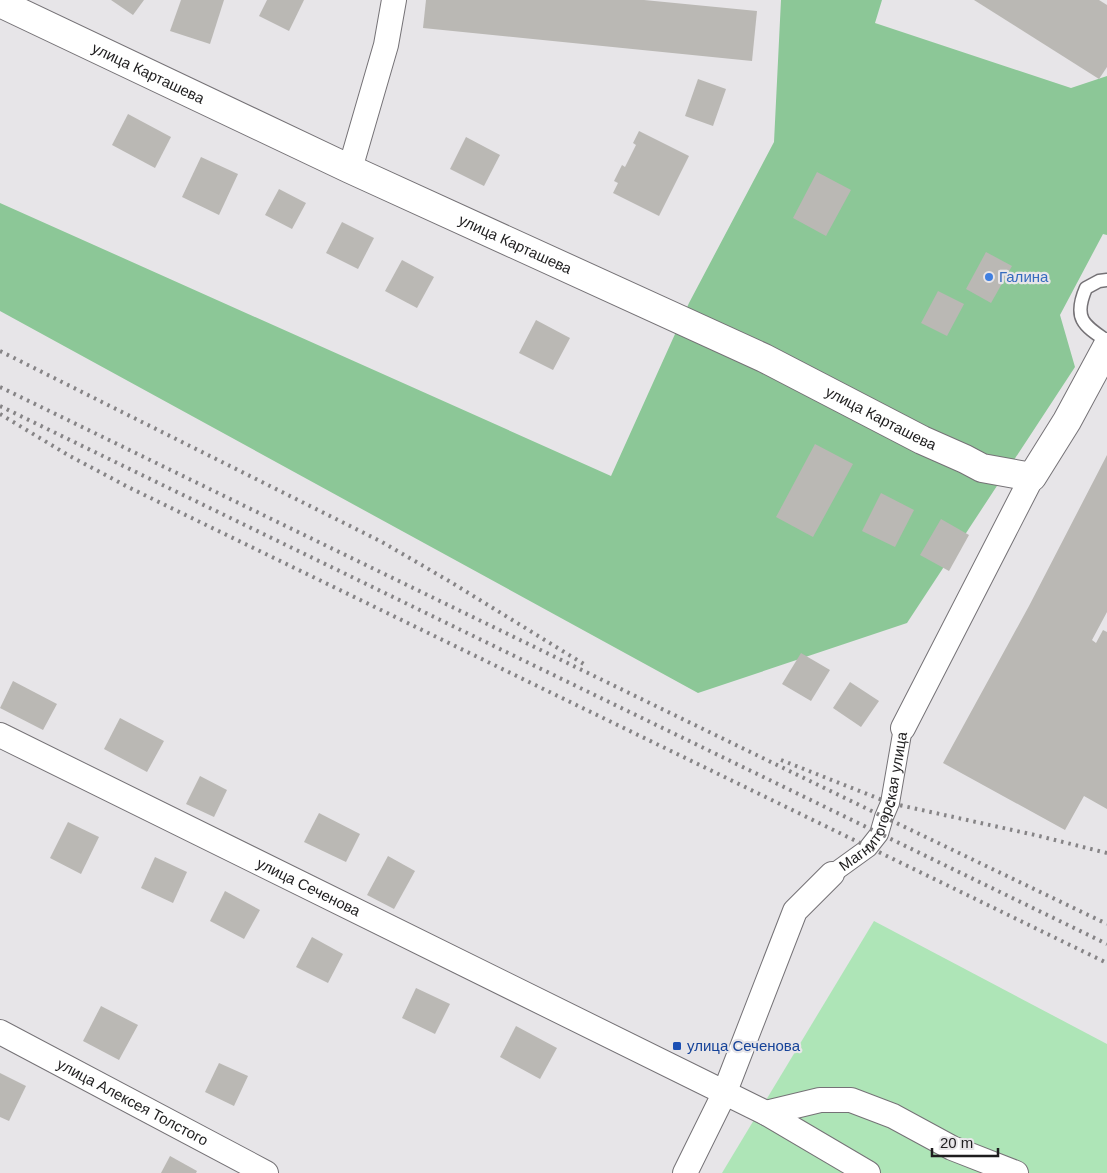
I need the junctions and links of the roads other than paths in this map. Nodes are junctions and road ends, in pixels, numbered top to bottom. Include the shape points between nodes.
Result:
1 (394, 0) edge
2 (0, 2) edge
3 (350, 169) junction
4 (1107, 280) edge
5 (1107, 341) edge
6 (1107, 347) edge
7 (1032, 477) junction
8 (903, 728) joint
9 (0, 735) edge
10 (832, 874) joint
11 (0, 1032) edge
12 (724, 1094) junction
13 (766, 1113) junction
14 (266, 1173) edge
15 (685, 1173) edge
16 (868, 1173) edge
17 (1016, 1173) edge

1 - 3 street via 386,45
2 - 3 main road, улица Карташева
3 - 7 main road, улица Карташева via 764,358 982,468
4 - 5 lane via 1086,288 1080,302 1080,315 1088,328
6 - 7 main road, Магнитогорская улица
7 - 8 street, Магнитогорская улица
8 - 10 street, Магнитогорская улица via 890,803 879,834 868,848
9 - 12 street, улица Сеченова
10 - 12 street, Магнитогорская улица via 795,911
11 - 14 street, улица Алексея Толстого
12 - 13 street, улица Сеченова
12 - 15 street, Магнитогорская улица
13 - 16 street, улица Сеченова
13 - 17 street via 820,1100 851,1100 893,1116 952,1148

